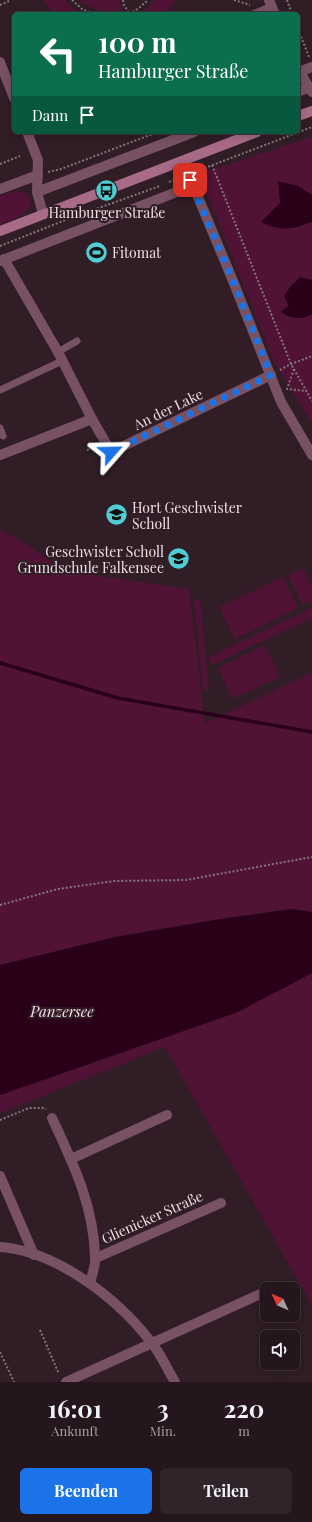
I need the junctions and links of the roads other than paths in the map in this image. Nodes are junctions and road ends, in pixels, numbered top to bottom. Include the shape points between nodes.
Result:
1 (272, 7) edge
2 (258, 12) edge
3 (0, 62) edge
4 (311, 62) edge
5 (300, 69) edge
6 (300, 72) edge
7 (311, 89) edge
8 (300, 92) edge
9 (12, 93) edge
10 (312, 111) edge
11 (300, 115) edge
12 (28, 134) edge
13 (189, 134) edge
14 (252, 134) edge
15 (182, 161) junction
16 (38, 175) junction
17 (192, 186) junction
18 (0, 189) edge
19 (37, 192) junction
20 (43, 214) junction
21 (0, 231) edge
22 (2, 260) edge
23 (77, 341) dead end
24 (60, 356) junction
25 (271, 375) junction
26 (0, 390) edge
27 (92, 419) junction
28 (0, 428) edge
29 (3, 436) dead end
30 (0, 455) edge
31 (312, 455) edge
32 (167, 1115) dead end
33 (52, 1118) road end
34 (71, 1159) junction
35 (0, 1176) edge
36 (221, 1203) dead end
37 (0, 1247) edge
38 (34, 1255) junction
39 (96, 1258) junction
40 (90, 1283) junction
41 (260, 1295) edge
42 (152, 1344) junction
43 (63, 1379) edge
44 (175, 1382) edge

1 - 2 lane
3 - 9 street
4 - 5 street
6 - 7 street
7 - 8 street
10 - 11 main road
12 - 16 street via 38,160
13 - 19 street
14 - 15 main road
15 - 17 street
15 - 20 main road
16 - 18 street
16 - 19 street
17 - 22 street
17 - 25 street
19 - 20 street
20 - 21 main road
22 - 24 street, An der Lake
23 - 24 lane
24 - 26 lane
24 - 27 street, An der Lake
25 - 27 street, An der Lake via 111,452
25 - 31 street via 281,402
27 - 30 street
28 - 29 lane
32 - 34 street
33 - 34 street, Glienicker Straße
34 - 39 street, Glienicker Straße via 88,1204
35 - 38 street
36 - 39 street, Glienicker Straße
37 - 38 street
38 - 40 street via 58,1264
39 - 40 street, Glienicker Straße
40 - 42 street via 128,1315
41 - 42 street
42 - 43 street
42 - 44 street

